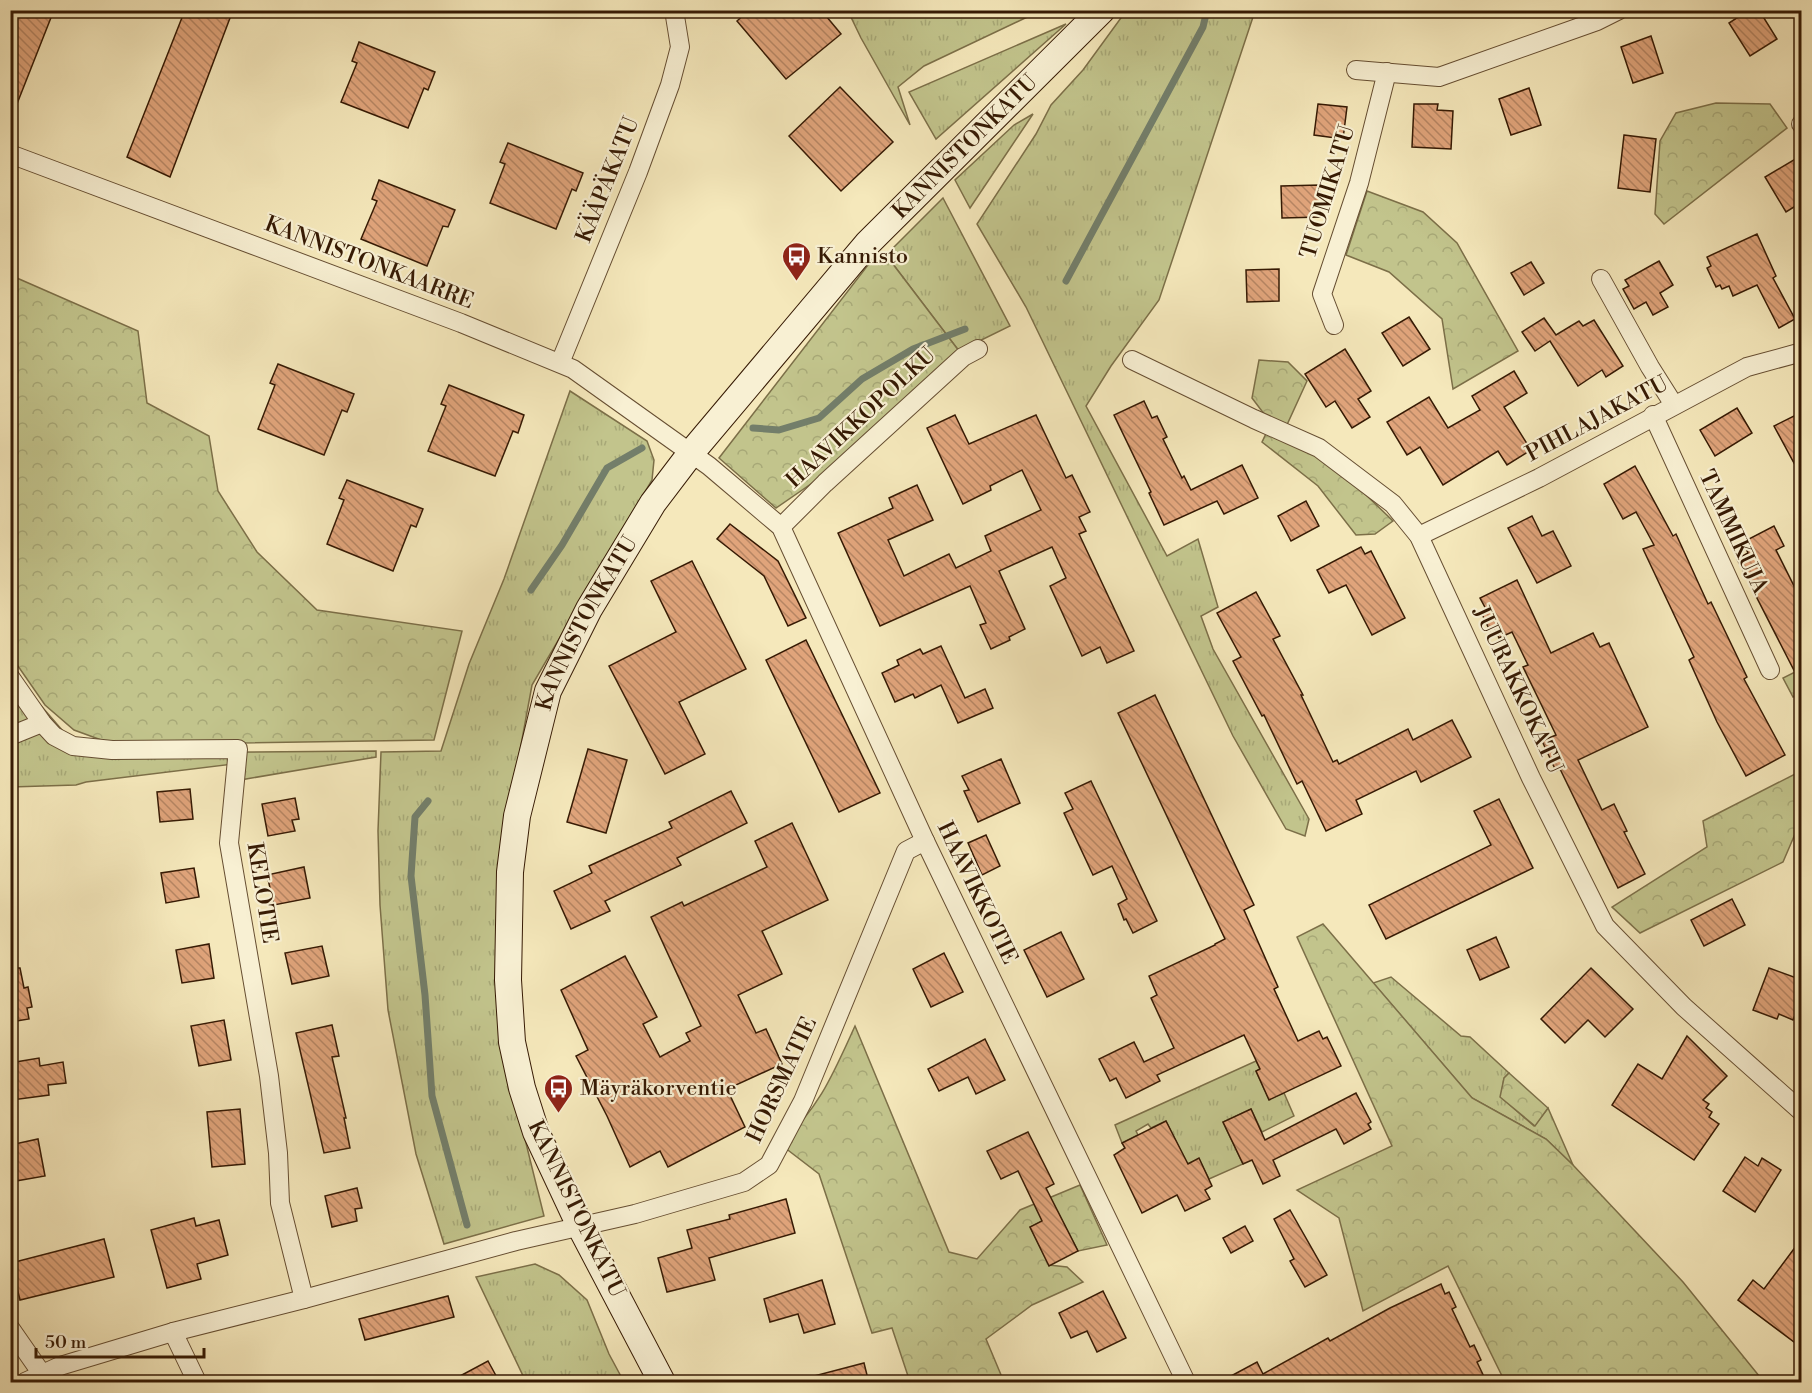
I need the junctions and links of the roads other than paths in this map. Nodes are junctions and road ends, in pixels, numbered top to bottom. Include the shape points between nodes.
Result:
1 (674, 10) edge
2 (1102, 10) edge
3 (1619, 10) edge
4 (1356, 70) dead end
5 (1387, 72) junction
6 (10, 154) edge
7 (1601, 279) dead end
8 (1334, 325) dead end
9 (978, 349) dead end
10 (1802, 352) edge
11 (1132, 360) dead end
12 (560, 363) junction
13 (1674, 405) junction
14 (1653, 415) junction
15 (691, 453) junction
16 (781, 527) junction
17 (1419, 536) junction
18 (1770, 669) dead end
19 (10, 677) edge
20 (42, 723) junction
21 (10, 736) edge
22 (925, 841) junction
23 (1802, 1112) edge
24 (580, 1226) junction
25 (304, 1299) junction
26 (10, 1329) edge
27 (172, 1332) junction
28 (42, 1374) junction
29 (25, 1383) edge
30 (197, 1383) edge
31 (662, 1383) edge
32 (1186, 1383) edge

1 - 12 street, KÄÄPÄKATU via 680,47 670,85
2 - 15 street, KANNISTONKATU via 867,244
3 - 5 street via 1439,77
4 - 5 street
5 - 8 street, TUOMIKATU via 1359,183 1322,294
6 - 12 street, KANNISTONKAARRE
7 - 13 street
9 - 16 street, HAAVIKKOPOLKU via 946,372
10 - 13 street, PIHLAJAKATU via 1747,367
11 - 17 street, JUURAKKOKATU via 1319,448 1393,504
12 - 15 street, KANNISTONKAARRE
13 - 14 street, PIHLAJAKATU
14 - 17 street, PIHLAJAKATU via 1539,478
14 - 18 street, TAMMIKUJA
15 - 16 street, HAAVIKKOTIE
15 - 24 street, KANNISTONKATU via 653,503 594,599 548,691 517,816 510,872 508,980 512,1042 536,1132
16 - 22 street, HAAVIKKOTIE
17 - 23 street, JUURAKKOKATU via 1605,926 1684,1007
19 - 20 street, KELOTIE
20 - 21 street
20 - 25 street, KELOTIE via 54,736 73,746 112,750 238,749 229,843 269,1076 280,1203
22 - 24 street, HORSMATIE via 906,850 803,1101 769,1165 744,1182
22 - 32 street, HAAVIKKOTIE
24 - 25 street
24 - 31 street, KANNISTONKATU
25 - 27 street
26 - 28 street
27 - 28 street
27 - 30 street
28 - 29 street

